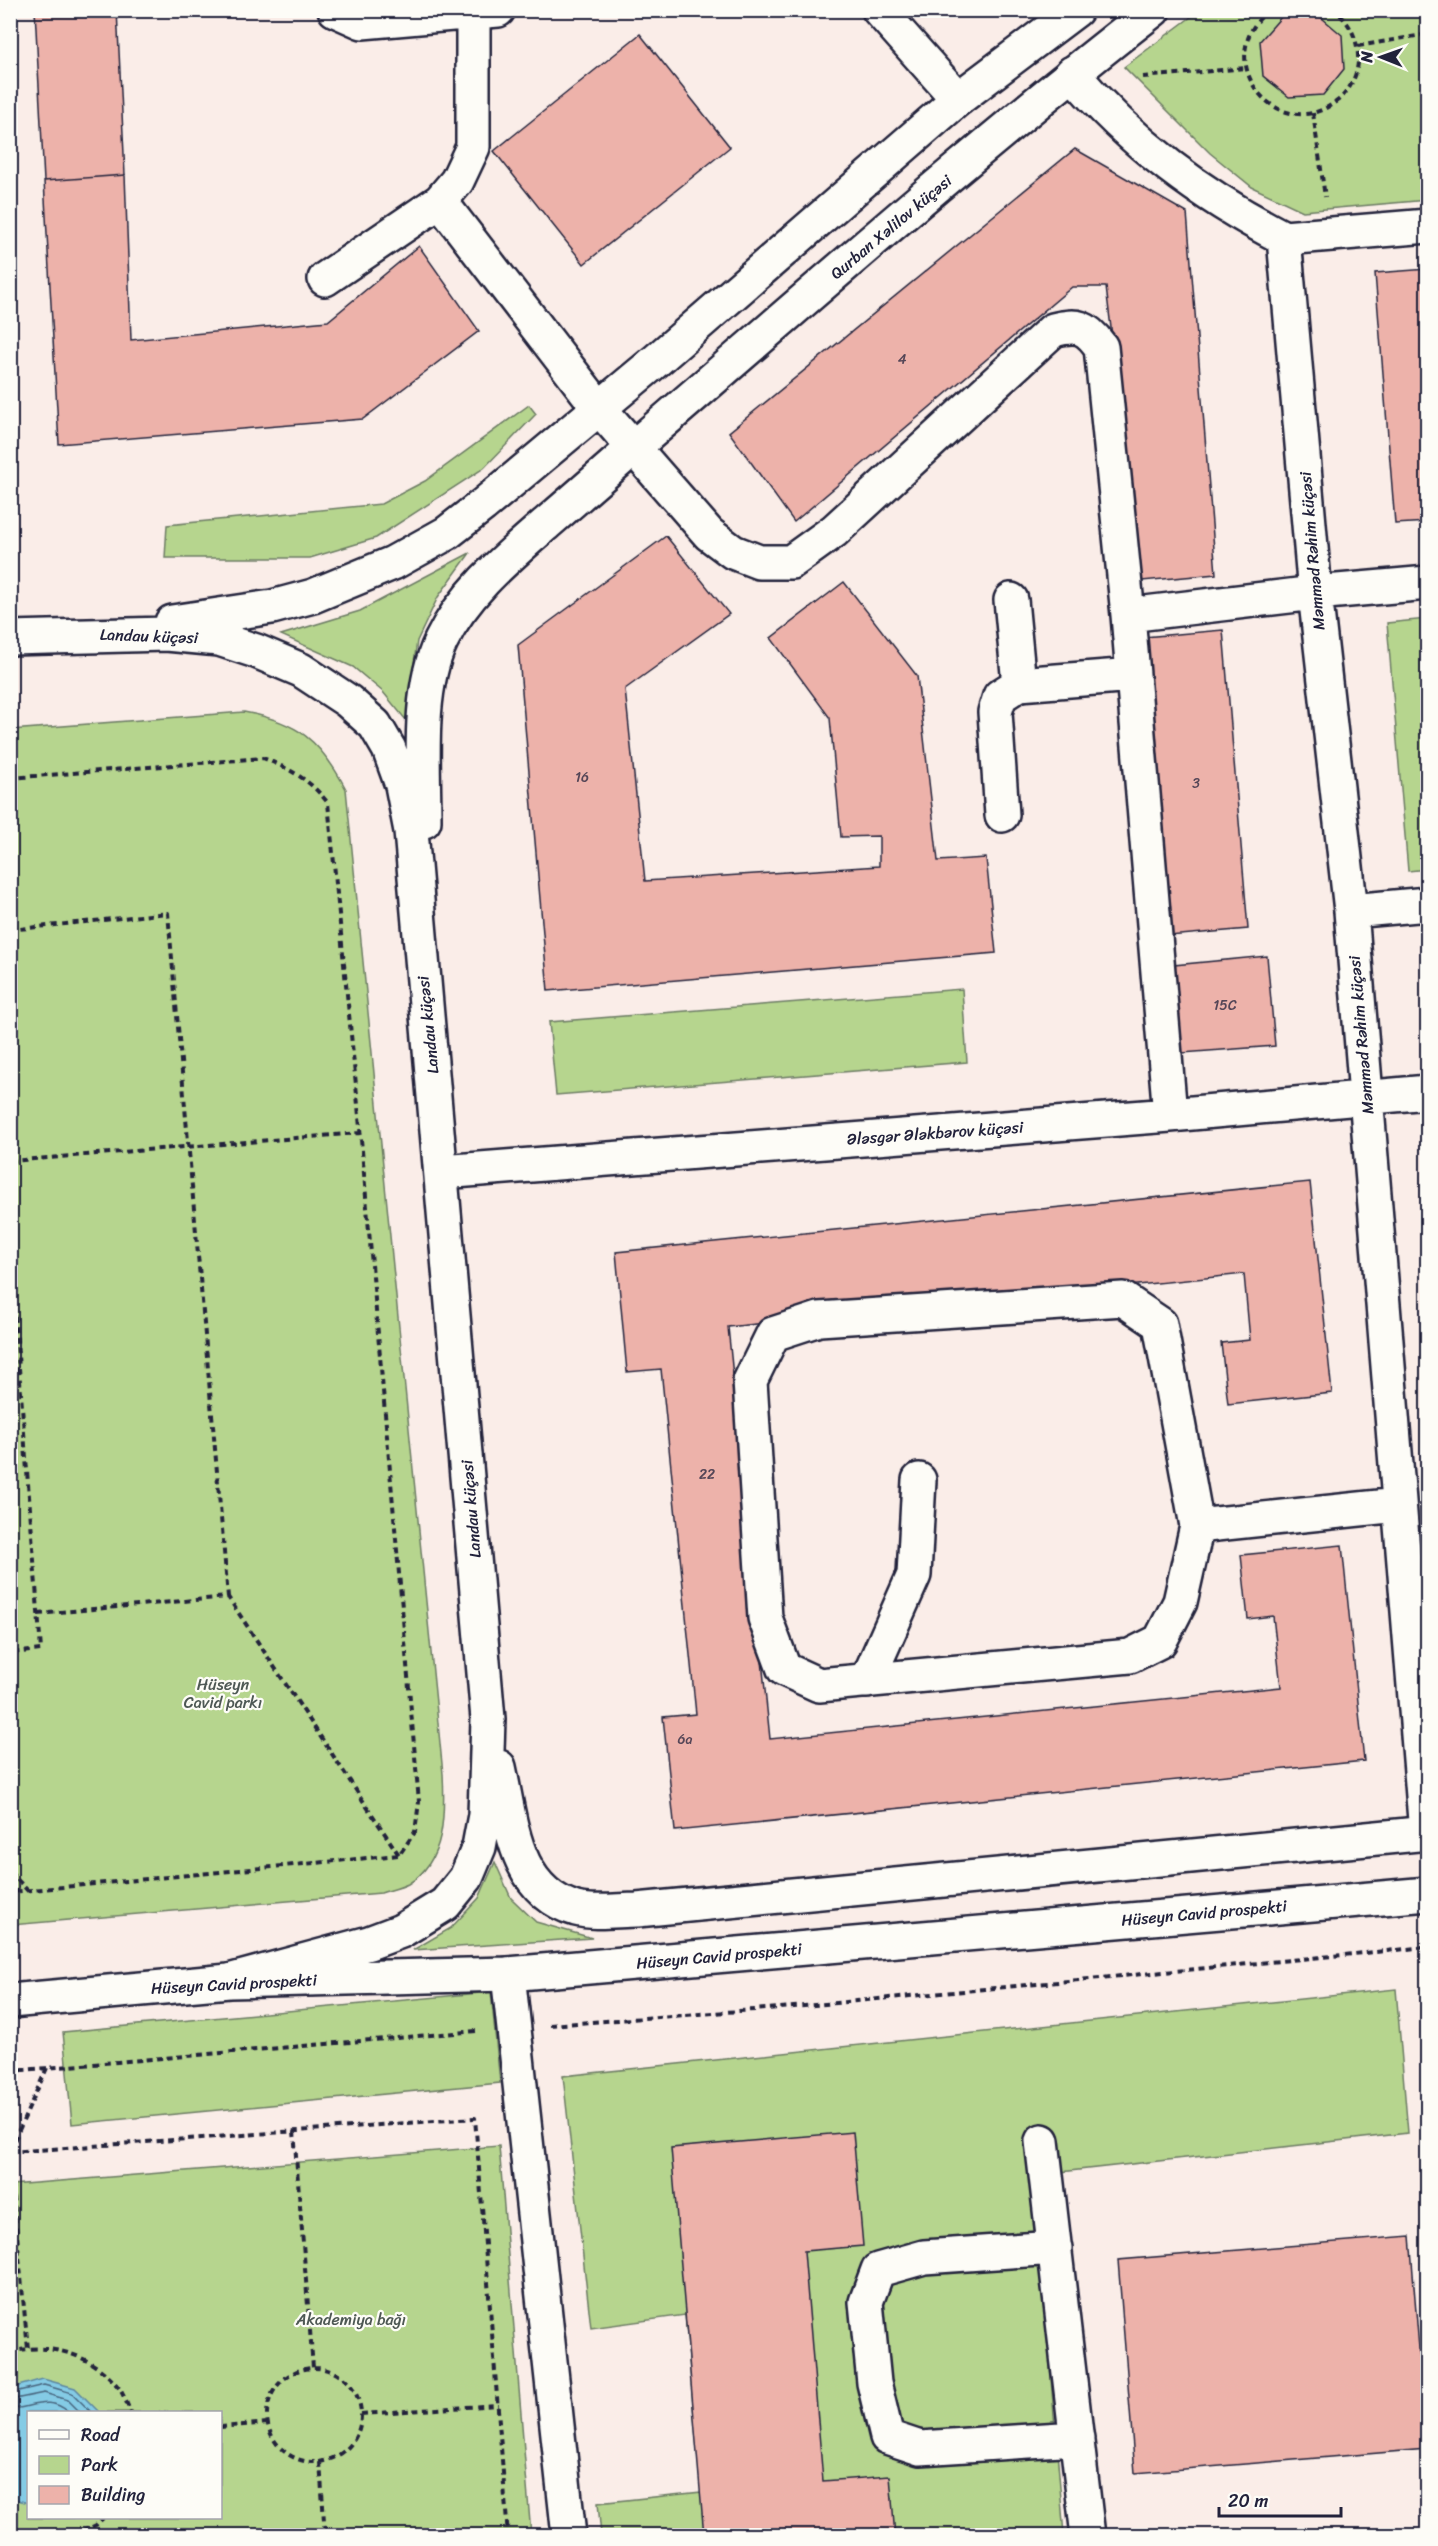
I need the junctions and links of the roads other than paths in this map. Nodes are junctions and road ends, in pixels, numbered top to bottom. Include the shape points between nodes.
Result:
1 (335, 10) edge
2 (1076, 10) edge
3 (1153, 10) edge
4 (486, 11) edge
5 (883, 11) edge
6 (1072, 73) junction
7 (958, 99) junction
8 (440, 201) junction
9 (1428, 226) edge
10 (1284, 238) junction
11 (325, 279) dead end
12 (599, 408) junction
13 (633, 448) junction
14 (1428, 583) edge
15 (1315, 593) junction
16 (1011, 600) dead end
17 (1128, 615) junction
18 (90, 634) junction
19 (10, 638) edge
20 (1133, 675) junction
21 (1019, 684) junction
22 (1002, 814) dead end
23 (1428, 904) edge
24 (1351, 911) junction
25 (425, 988) junction
26 (1428, 1092) edge
27 (1366, 1097) junction
28 (1170, 1115) junction
29 (442, 1172) junction
30 (920, 1480) dead end
31 (1398, 1505) junction
32 (1197, 1526) junction
33 (867, 1681) junction
34 (489, 1719) junction
35 (1427, 1833) edge
36 (1428, 1894) edge
37 (508, 1974) junction
38 (228, 1981) junction
39 (10, 2001) edge
40 (1042, 2141) dead end
41 (1055, 2248) junction
42 (1077, 2438) junction
43 (569, 2535) edge
44 (1088, 2535) edge

1 - 4 main road via 362,22
2 - 7 main road
3 - 6 main road, Qurban Xəlilov küçəsi
4 - 8 main road via 472,147 457,181
5 - 7 main road
6 - 10 main road via 1102,108 1156,156 1199,188
6 - 13 main road, Qurban Xəlilov küçəsi
7 - 12 main road
8 - 11 main road
8 - 12 main road
9 - 10 main road
10 - 15 main road, Məmməd Rəhim küçəsi
12 - 13 main road
12 - 18 main road via 456,526 393,563 313,596 272,607
13 - 17 main road via 709,534 733,552 759,562 791,562 834,531 1053,330 1072,326 1090,332 1101,347
13 - 25 main road, Qurban Xəlilov küçəsi via 506,559 471,596 440,643 430,674 423,746
14 - 15 main road
15 - 17 main road
15 - 24 main road, Məmməd Rəhim küçəsi
16 - 21 main road
17 - 20 main road
18 - 19 main road, Landau küçəsi
18 - 25 main road, Landau küçəsi via 219,639 301,670 348,701 375,725 402,785 411,831
20 - 21 main road
20 - 28 main road
21 - 22 main road via 1000,696 994,712
23 - 24 main road
24 - 27 main road, Məmməd Rəhim küçəsi
25 - 29 main road, Landau küçəsi
26 - 27 main road, Ələsgər Ələkbərov küçəsi
27 - 28 main road, Ələsgər Ələkbərov küçəsi
27 - 31 main road, Məmməd Rəhim küçəsi
28 - 29 main road, Ələsgər Ələkbərov küçəsi
29 - 34 main road, Landau küçəsi
30 - 33 main road via 914,1575
31 - 32 main road
31 - 35 main road, Məmməd Rəhim küçəsi
32 - 33 main road via 1180,1602 1160,1641 1131,1656
32 - 33 main road via 1160,1323 1123,1299 819,1319 773,1334 750,1381 765,1618 784,1669 819,1685
34 - 35 main road via 516,1846 528,1874 549,1898 578,1910 637,1910
34 - 38 main road via 480,1847 466,1878 445,1904 401,1931 369,1943
36 - 37 main road, Hüseyn Cavid prospekti
37 - 38 main road, Hüseyn Cavid prospekti
37 - 43 main road
38 - 39 main road, Hüseyn Cavid prospekti
40 - 41 main road
41 - 42 main road
41 - 42 main road via 924,2257 878,2270 867,2302 874,2383 887,2438 920,2448
42 - 44 main road

